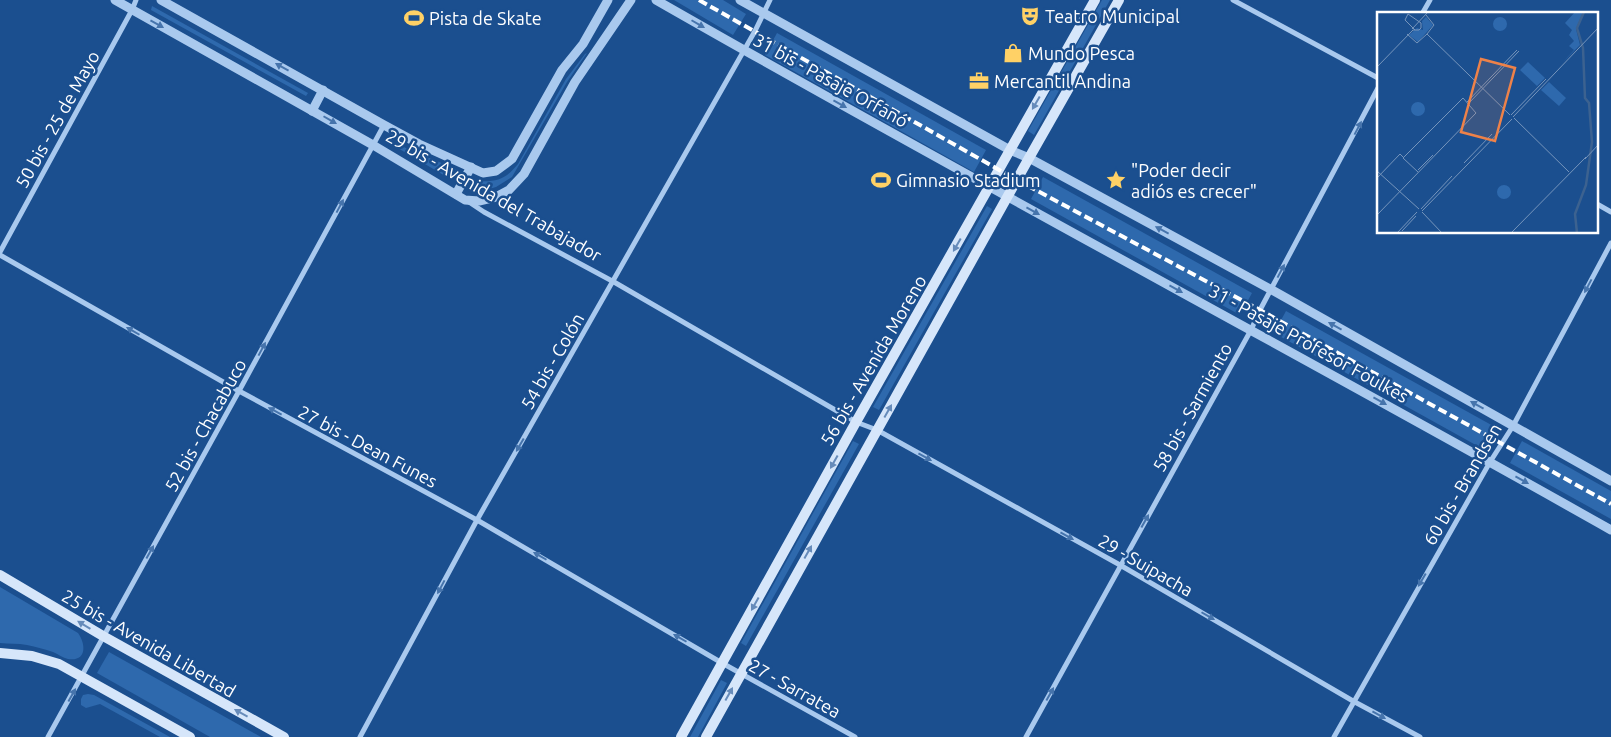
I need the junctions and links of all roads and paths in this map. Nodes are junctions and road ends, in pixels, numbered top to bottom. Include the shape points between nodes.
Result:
1 (115, 0) edge
2 (136, 0) edge
3 (161, 0) edge
4 (608, 0) edge
5 (631, 0) edge
6 (656, 0) edge
7 (740, 0) edge
8 (770, 0) edge
9 (1095, 0) edge
10 (1119, 0) edge
11 (1233, 0) edge
12 (1430, 0) edge
13 (132, 10) junction
14 (1423, 12) edge
15 (763, 13) junction
16 (743, 50) junction
17 (1377, 77) edge
18 (323, 90) junction
19 (1377, 90) edge
20 (312, 110) junction
21 (384, 125) junction
22 (372, 145) junction
23 (1010, 150) junction
24 (1029, 158) junction
25 (471, 167) junction
26 (990, 187) junction
27 (456, 194) junction
28 (1008, 197) junction
29 (465, 200) junction
30 (1598, 205) edge
31 (1611, 212) edge
32 (1611, 244) edge
33 (0, 253) edge
34 (614, 282) junction
35 (1272, 290) junction
36 (1251, 330) junction
37 (239, 391) junction
38 (856, 422) junction
39 (1513, 426) junction
40 (877, 430) junction
41 (1490, 462) junction
42 (1611, 480) edge
43 (477, 520) junction
44 (1611, 530) edge
45 (1120, 565) junction
46 (0, 575) edge
47 (103, 636) junction
48 (0, 653) edge
49 (722, 662) junction
50 (741, 672) junction
51 (82, 676) junction
52 (1353, 700) junction
53 (48, 737) edge
54 (190, 737) edge
55 (284, 737) edge
56 (360, 737) edge
57 (681, 737) edge
58 (706, 737) edge
59 (855, 737) edge
60 (1026, 737) edge
61 (1334, 737) edge
62 (1420, 737) edge

1 - 13 street, 29 bis - Avenida del Trabajador
2 - 13 street, 50 bis - 25 de Mayo
18 -> 3 street, 29 bis - Avenida del Trabajador
4 - 25 street, 29 bis - Avenida del Trabajador via 583,44 562,70 512,159 496,171 483,173
5 - 29 street via 575,82 524,174 496,198
6 -> 16 street, 31 bis - Pasaje Orfanó
7 - 15 street, 31 bis - Pasaje Orfanó
8 - 15 street, 54 bis - Colón
9 -> 23 main road, 56 bis - Avenida Moreno
10 - 24 main road, 56 bis - Avenida Moreno
11 - 17 street
12 - 14 street
13 -> 20 street, 29 bis - Avenida del Trabajador
13 - 33 street, 50 bis - 25 de Mayo
15 - 16 street, 54 bis - Colón
15 - 23 street, 31 bis - Pasaje Orfanó
16 -> 26 street, 31 bis - Pasaje Orfanó
16 - 34 street, 54 bis - Colón
18 - 20 street
18 - 21 street, 29 bis - Avenida del Trabajador
35 -> 19 street, 58 bis - Sarmiento
20 -> 22 street, 29 bis - Avenida del Trabajador
21 - 22 street, 52 bis - Chacabuco
21 - 25 street, 29 bis - Avenida del Trabajador
22 - 27 street, 29 bis - Avenida del Trabajador
37 -> 22 street, 52 bis - Chacabuco
23 - 24 street, 31 - Pasaje Profesor Foulkes
23 - 26 main road, 56 bis - Avenida Moreno
24 - 28 main road, 56 bis - Avenida Moreno
35 -> 24 street, 31 - Pasaje Profesor Foulkes
25 - 27 street
26 - 28 street, 31 - Pasaje Profesor Foulkes
26 -> 38 main road, 56 bis - Avenida Moreno
27 - 29 street, 29 bis - Avenida del Trabajador
28 -> 36 street, 31 - Pasaje Profesor Foulkes
40 -> 28 main road, 56 bis - Avenida Moreno
29 - 34 street, 29 bis - Avenida del Trabajador
30 - 31 street
32 -> 39 street, 60 bis - Brandsen
37 -> 33 street, 27 bis - Dean Funes
34 - 38 street, 29 bis - Avenida del Trabajador
34 -> 43 street, 54 bis - Colón
35 - 36 street, 58 bis - Sarmiento
39 -> 35 street, 31 - Pasaje Profesor Foulkes
36 -> 41 street, 31 - Pasaje Profesor Foulkes
45 -> 36 street, 58 bis - Sarmiento
43 -> 37 street, 27 bis - Dean Funes
47 -> 37 street, 52 bis - Chacabuco
38 - 40 street, 29 - Suipacha
38 -> 49 main road, 56 bis - Avenida Moreno
39 - 41 street, 60 bis - Brandsen
39 - 42 street, 31 - Pasaje Profesor Foulkes
40 -> 45 street, 29 - Suipacha
50 -> 40 main road, 56 bis - Avenida Moreno
41 -> 44 street, 31 - Pasaje Profesor Foulkes
41 -> 52 street, 60 bis - Brandsen
49 -> 43 street, 27 bis - Dean Funes
43 -> 56 street, 54 bis - Colón
45 -> 52 street, 29 - Suipacha
60 -> 45 street, 58 bis - Sarmiento
47 -> 46 main road, 25 bis - Avenida Libertad
47 - 51 street, 52 bis - Chacabuco
55 -> 47 main road, 25 bis - Avenida Libertad
48 - 51 main road via 32,656 59,664
49 - 50 street, 27 - Sarratea
49 - 57 main road, 56 bis - Avenida Moreno
58 -> 50 main road, 56 bis - Avenida Moreno
50 - 59 street, 27 - Sarratea
53 -> 51 street, 52 bis - Chacabuco
51 - 54 main road
52 - 61 street, 60 bis - Brandsen
52 -> 62 street, 29 - Suipacha

